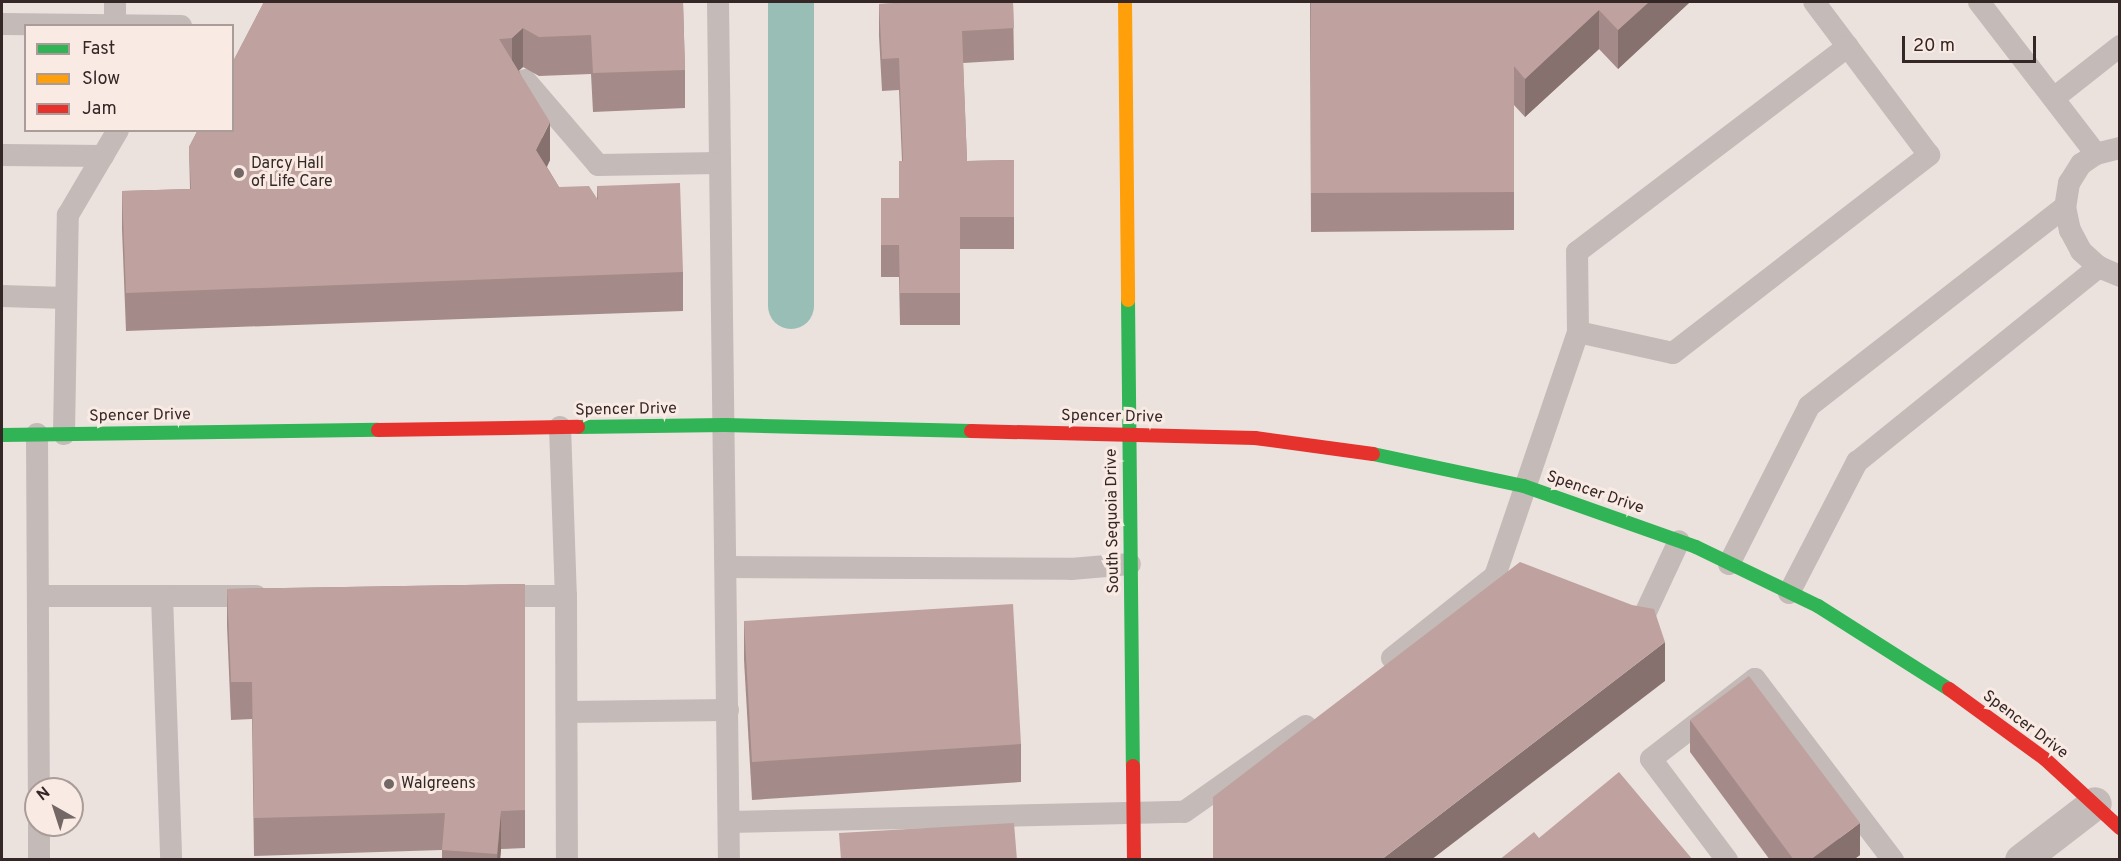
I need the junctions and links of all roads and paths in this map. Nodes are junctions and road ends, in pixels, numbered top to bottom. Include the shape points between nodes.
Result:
1 (115, 2) edge
2 (718, 2) edge
3 (1125, 2) edge
4 (1814, 2) edge
5 (1979, 2) edge
6 (2, 24) edge
7 (115, 24) joint
8 (1848, 46) junction
9 (2120, 46) edge
10 (525, 80) edge
11 (2054, 98) junction
12 (117, 132) edge
13 (2120, 148) edge
14 (2096, 154) junction
15 (2, 155) edge
16 (103, 156) junction
17 (719, 163) junction
18 (2065, 207) junction
19 (2109, 272) edge
20 (2, 296) edge
21 (66, 298) junction
22 (1578, 332) junction
23 (725, 425) junction
24 (560, 427) junction
25 (37, 434) junction
26 (64, 434) junction
27 (1129, 434) junction
28 (2, 435) edge
29 (1524, 486) junction
30 (1679, 541) junction
31 (1130, 564) junction
32 (1729, 564) junction
33 (727, 567) junction
34 (1495, 576) junction
35 (1517, 584) edge
36 (1789, 593) junction
37 (39, 596) junction
38 (162, 596) junction
39 (274, 596) edge
40 (473, 596) edge
41 (567, 596) junction
42 (1615, 622) edge
43 (1392, 658) edge
44 (728, 710) junction
45 (567, 712) junction
46 (1306, 726) edge
47 (39, 777) edge
48 (2095, 803) junction
49 (1133, 816) junction
50 (729, 822) junction
51 (2120, 828) edge
52 (39, 837) edge
53 (1893, 859) edge
54 (39, 860) edge
55 (171, 860) edge
56 (567, 860) edge
57 (729, 860) edge
58 (1134, 860) edge
59 (1727, 860) edge
60 (2021, 860) edge

1 - 7 lane
2 - 17 lane
3 - 27 street, South Sequoia Drive
4 - 8 lane
5 - 11 lane
6 - 7 lane
8 - 22 lane via 1577,252
8 - 22 lane via 1929,155 1673,353
9 - 11 lane
10 - 17 lane via 598,165
11 - 14 lane
12 - 16 lane
13 - 14 lane
14 - 18 lane via 2081,164 2068,183
15 - 16 lane
16 - 21 lane via 68,215
17 - 23 lane
18 - 19 lane via 2070,230 2081,251
18 - 32 lane via 1809,406
19 - 36 lane via 1857,462
20 - 21 lane
21 - 26 lane
22 - 29 lane
23 - 24 street, Spencer Drive
23 - 27 street, Spencer Drive
23 - 33 lane
24 - 26 street, Spencer Drive
24 - 41 lane
25 - 26 street, Spencer Drive
25 - 28 street, Spencer Drive
25 - 37 lane
27 - 29 street, Spencer Drive via 1255,438 1368,453
27 - 31 street, South Sequoia Drive
29 - 30 street, Spencer Drive
29 - 34 lane
30 - 32 street, Spencer Drive
30 - 42 lane via 1637,631
31 - 33 lane via 1071,569
31 - 49 street, South Sequoia Drive
32 - 36 street, Spencer Drive
33 - 44 lane
34 - 35 lane
34 - 43 lane
36 - 48 street, Spencer Drive via 1818,606 1935,678 2044,759
37 - 38 lane
37 - 47 lane
38 - 39 lane
38 - 55 lane
40 - 41 lane
41 - 45 lane
44 - 45 lane
44 - 50 lane
45 - 56 lane
46 - 49 lane via 1184,812
48 - 51 street, Spencer Drive
48 - 60 street
49 - 50 lane
49 - 58 street, South Sequoia Drive
50 - 57 lane
52 - 54 lane
53 - 59 lane via 1755,680 1651,759

